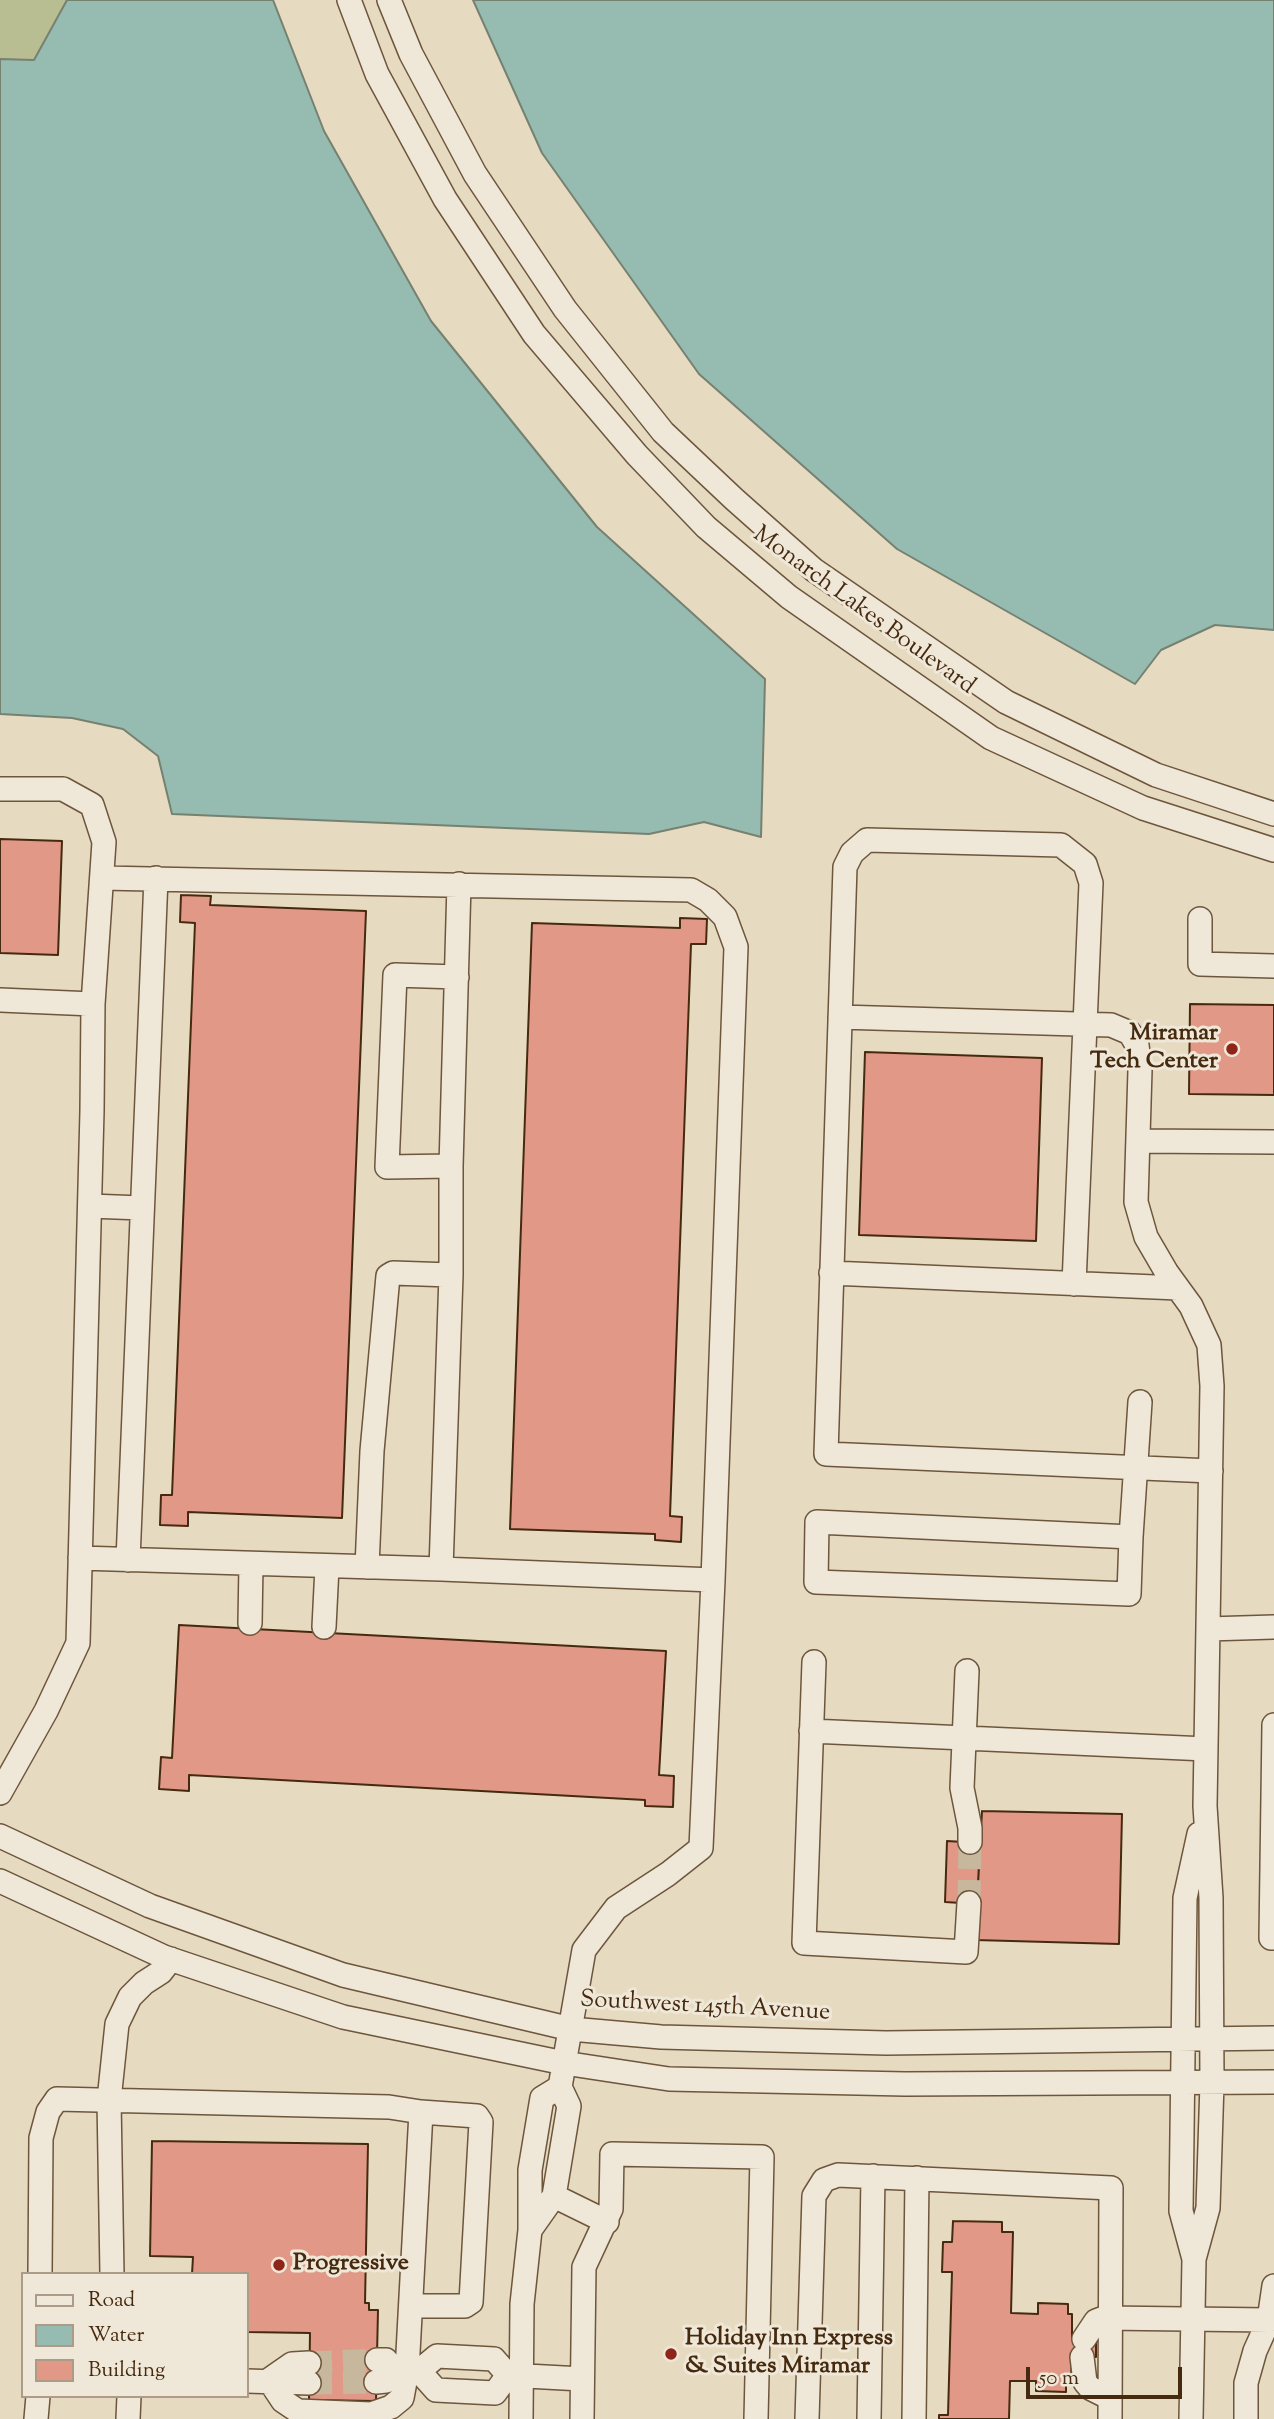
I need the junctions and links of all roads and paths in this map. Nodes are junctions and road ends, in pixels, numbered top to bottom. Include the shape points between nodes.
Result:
1 (349, 0) edge
2 (389, 0) edge
3 (0, 789) edge
4 (1274, 814) edge
5 (1274, 850) edge
6 (102, 877) junction
7 (156, 878) junction
8 (458, 884) junction
9 (1200, 919) dead end
10 (1274, 966) edge
11 (457, 977) junction
12 (0, 1000) edge
13 (93, 1004) junction
14 (840, 1017) junction
15 (1085, 1025) junction
16 (1138, 1141) junction
17 (1274, 1142) edge
18 (451, 1166) junction
19 (90, 1206) junction
20 (142, 1208) junction
21 (831, 1273) junction
22 (451, 1275) junction
23 (1074, 1284) junction
24 (1178, 1288) junction
25 (1139, 1402) dead end
26 (1136, 1468) junction
27 (1210, 1471) junction
28 (1131, 1537) junction
29 (80, 1558) junction
30 (128, 1560) junction
31 (251, 1564) junction
32 (327, 1567) junction
33 (368, 1567) junction
34 (441, 1569) junction
35 (713, 1580) junction
36 (250, 1623) dead end
37 (324, 1627) dead end
38 (1274, 1627) edge
39 (1208, 1629) junction
40 (814, 1662) dead end
41 (967, 1671) dead end
42 (1274, 1726) edge
43 (811, 1731) junction
44 (964, 1738) junction
45 (1206, 1749) junction
46 (0, 1793) edge
47 (1205, 1805) junction
48 (0, 1836) edge
49 (970, 1842) tunnel mouth
50 (0, 1881) edge
51 (969, 1903) tunnel mouth
52 (1274, 1938) edge
53 (171, 1959) junction
54 (571, 2029) junction
55 (1212, 2038) junction
56 (1274, 2038) edge
57 (1184, 2039) junction
58 (564, 2063) junction
59 (1274, 2082) edge
60 (1183, 2083) junction
61 (1212, 2083) junction
62 (559, 2087) junction
63 (109, 2100) junction
64 (421, 2112) junction
65 (873, 2176) junction
66 (917, 2178) junction
67 (555, 2196) junction
68 (607, 2222) junction
69 (530, 2230) junction
70 (1194, 2259) junction
71 (40, 2272) edge
72 (112, 2272) edge
73 (1274, 2286) edge
74 (411, 2306) junction
75 (1110, 2318) junction
76 (1193, 2319) junction
77 (1271, 2328) edge
78 (395, 2371) junction
79 (309, 2373) tunnel mouth
80 (515, 2375) junction
81 (582, 2379) junction
82 (258, 2380) edge
83 (38, 2398) edge
84 (128, 2398) edge
85 (1110, 2408) edge
86 (36, 2419) edge
87 (128, 2419) edge
88 (521, 2419) edge
89 (582, 2419) edge
90 (756, 2419) edge
91 (807, 2419) edge
92 (869, 2419) edge
93 (914, 2419) edge
94 (1191, 2419) edge
95 (1246, 2419) edge

1 - 5 street, Monarch Lakes Boulevard via 377,74 444,199 534,334 637,455 706,527 789,597 991,738 1143,808
2 - 4 street, Monarch Lakes Boulevard via 411,54 475,174 565,309 663,432 734,499 814,570 1006,702 1156,775
3 - 6 street via 63,789 92,805 104,842
6 - 7 street
6 - 13 street
7 - 8 street
7 - 20 street
8 - 11 street
8 - 35 street via 691,890 725,916 736,947
9 - 10 street via 1200,964
11 - 18 street
11 - 18 street via 395,975 387,1167
12 - 13 street
13 - 19 street
14 - 15 street
14 - 15 street via 845,867 867,840 1061,845 1085,864 1091,883
14 - 21 street
15 - 16 street via 1111,1025 1130,1033 1137,1045
15 - 23 street
16 - 17 street
16 - 24 street via 1136,1202 1146,1237
18 - 22 street
19 - 20 street
19 - 29 street
20 - 30 street
21 - 23 street
21 - 26 street via 825,1454
22 - 33 street via 388,1276 372,1451
22 - 34 street
23 - 24 street
24 - 27 street via 1209,1345
25 - 26 street
26 - 27 street
26 - 28 street
27 - 39 street
28 - 28 street via 817,1522 816,1582 1129,1594
29 - 30 street
29 - 46 street via 78,1643
30 - 31 street
31 - 32 street
31 - 36 street
32 - 33 street
32 - 37 street
33 - 34 street
34 - 35 street
35 - 54 street via 701,1848 616,1908 584,1950
38 - 39 street
39 - 45 street
40 - 43 street
41 - 44 street
42 - 52 street
43 - 44 street
43 - 51 street via 804,1943 967,1952
44 - 45 street
44 - 49 street via 962,1788
45 - 47 street
47 - 55 street
47 - 57 street via 1185,1898
48 - 54 street, Southwest 145th Avenue via 150,1906 343,1975
50 - 53 street
53 - 58 street via 343,2017
53 - 63 street via 130,1997 117,2024
54 - 57 street, Southwest 145th Avenue via 886,2043
54 - 58 street
55 - 56 street, Southwest 145th Avenue
55 - 57 street, Southwest 145th Avenue
55 - 61 street
57 - 60 street
58 - 60 street via 669,2079
58 - 62 street
59 - 61 street
60 - 61 street
60 - 70 street via 1181,2211
61 - 70 street via 1208,2208
62 - 67 street via 569,2106
62 - 69 street via 542,2098 530,2170
63 - 64 street via 389,2107
63 - 71 street via 57,2099 48,2112 41,2138
63 - 72 street
64 - 74 street
64 - 74 street via 477,2116 481,2136 471,2302 465,2306
65 - 66 street
65 - 91 street via 838,2175 824,2180 814,2196
65 - 92 street
66 - 75 street via 1111,2188
66 - 93 street
67 - 68 street
67 - 69 street
68 - 81 street via 584,2267
68 - 90 street via 612,2154 762,2157
69 - 80 street
70 - 76 street
73 - 77 street
74 - 78 street
75 - 76 street
75 - 85 street
75 - 85 street via 1096,2321 1083,2348 1085,2382
76 - 77 street
76 - 94 street
77 - 95 street via 1255,2351 1246,2383
78 - 80 street via 437,2356 494,2359
78 - 80 street via 436,2390 483,2393 495,2393
78 - 82 street via 402,2398 371,2414 298,2411
79 - 82 street via 292,2364
80 - 81 street
80 - 88 street
81 - 89 street
83 - 86 street
84 - 87 street

